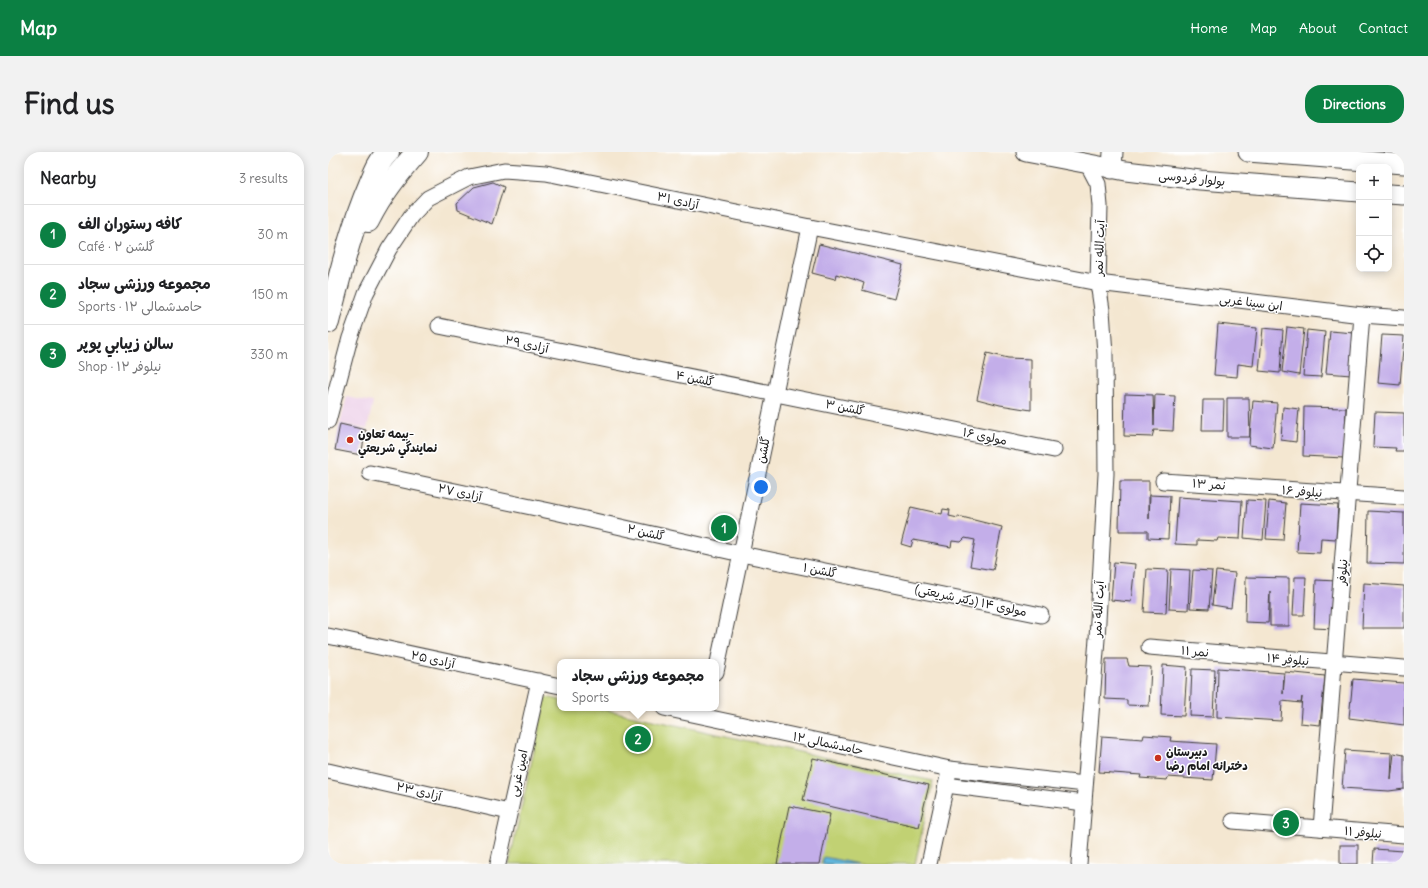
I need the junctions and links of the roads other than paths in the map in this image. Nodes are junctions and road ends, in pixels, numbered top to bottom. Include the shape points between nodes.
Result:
1 (388, 152) edge
2 (417, 152) edge
3 (1026, 152) edge
4 (1248, 152) edge
5 (1088, 158) edge
6 (1112, 160) edge
7 (1404, 164) edge
8 (1098, 184) junction
9 (1356, 192) edge
10 (1392, 194) edge
11 (1404, 195) edge
12 (810, 227) junction
13 (341, 271) junction
14 (1098, 283) junction
15 (1362, 315) junction
16 (1404, 318) edge
17 (328, 322) edge
18 (439, 326) dead end
19 (615, 362) joint
20 (775, 393) junction
21 (328, 421) edge
22 (915, 422) joint
23 (1054, 450) dead end
24 (370, 474) dead end
25 (1163, 481) dead end
26 (1256, 488) joint
27 (1348, 494) junction
28 (1404, 497) edge
29 (550, 511) joint
30 (741, 554) junction
31 (900, 586) joint
32 (1041, 615) dead end
33 (328, 636) edge
34 (1149, 647) dead end
35 (1242, 655) joint
36 (719, 659) edge
37 (1334, 662) junction
38 (1404, 668) edge
39 (539, 681) junction
40 (557, 685) edge
41 (690, 711) edge
42 (708, 713) edge
43 (950, 769) junction
44 (328, 771) edge
45 (1085, 784) junction
46 (946, 785) junction
47 (1084, 803) junction
48 (509, 812) junction
49 (1233, 821) dead end
50 (1321, 828) junction
51 (1404, 835) edge
52 (498, 864) edge
53 (929, 864) edge
54 (1079, 864) edge

1 - 13 highway via 382,159 360,208
2 - 13 highway via 379,199
3 - 5 main road, بولوار فردوسی
4 - 7 main road
5 - 6 main road, بولوار فردوسی
5 - 8 street, آیت الله نمر
6 - 8 street
6 - 9 main road, بولوار فردوسی via 1200,180
8 - 14 street, آیت الله نمر
10 - 11 main road
12 - 14 street, آزادی ۳۱
12 - 20 street, گلشن
12 - 21 street, آزادی ۳۱ via 546,173 504,170 469,177 428,198 411,216 389,249 366,293 350,338
13 - 17 highway
14 - 15 street, ابن سینا غربی
14 - 45 street, آیت الله نمر via 1105,354 1106,474 1097,640
15 - 16 street, ابن سینا غربی
15 - 27 street, نیلوفر
18 - 19 street, آزادی ۲۹
19 - 20 street, گلشن ۴
20 - 22 street, گلشن ۳
20 - 30 street, گلشن
22 - 23 street, مولوی ۱۶
24 - 29 street, ۲۷ آزادی
25 - 26 street, نمر ۱۳
26 - 27 street, نیلوفر ۱۶
27 - 28 street, نیلوفر ۱۶
27 - 37 street, نیلوفر
29 - 30 street, گلشن ۲
30 - 31 street, گلشن ۱
30 - 36 street, گلشن
31 - 32 street, مولوی ۱۴ (دکتر شریعتی)
33 - 39 street, آزادی ۲۵
34 - 35 street, نمر ۱۱
35 - 37 street, نیلوفر ۱۴
37 - 38 street, نیلوفر ۱۴
37 - 50 street, نیلوفر
39 - 40 street, آزادی ۲۵
39 - 48 street, امین غربی
41 - 42 street, حامدشمالی ۱۲
42 - 43 street, حامدشمالی ۱۲
43 - 45 street, حامدشمالی ۱۲
43 - 46 street
44 - 48 street, آزادی ۲۳
45 - 47 street, آیت الله نمر
46 - 47 street
46 - 53 street
47 - 54 street, آیت الله نمر
48 - 52 street, امین غربی
49 - 50 street, نیلوفر ۱۱
50 - 51 street, نیلوفر ۱۱

